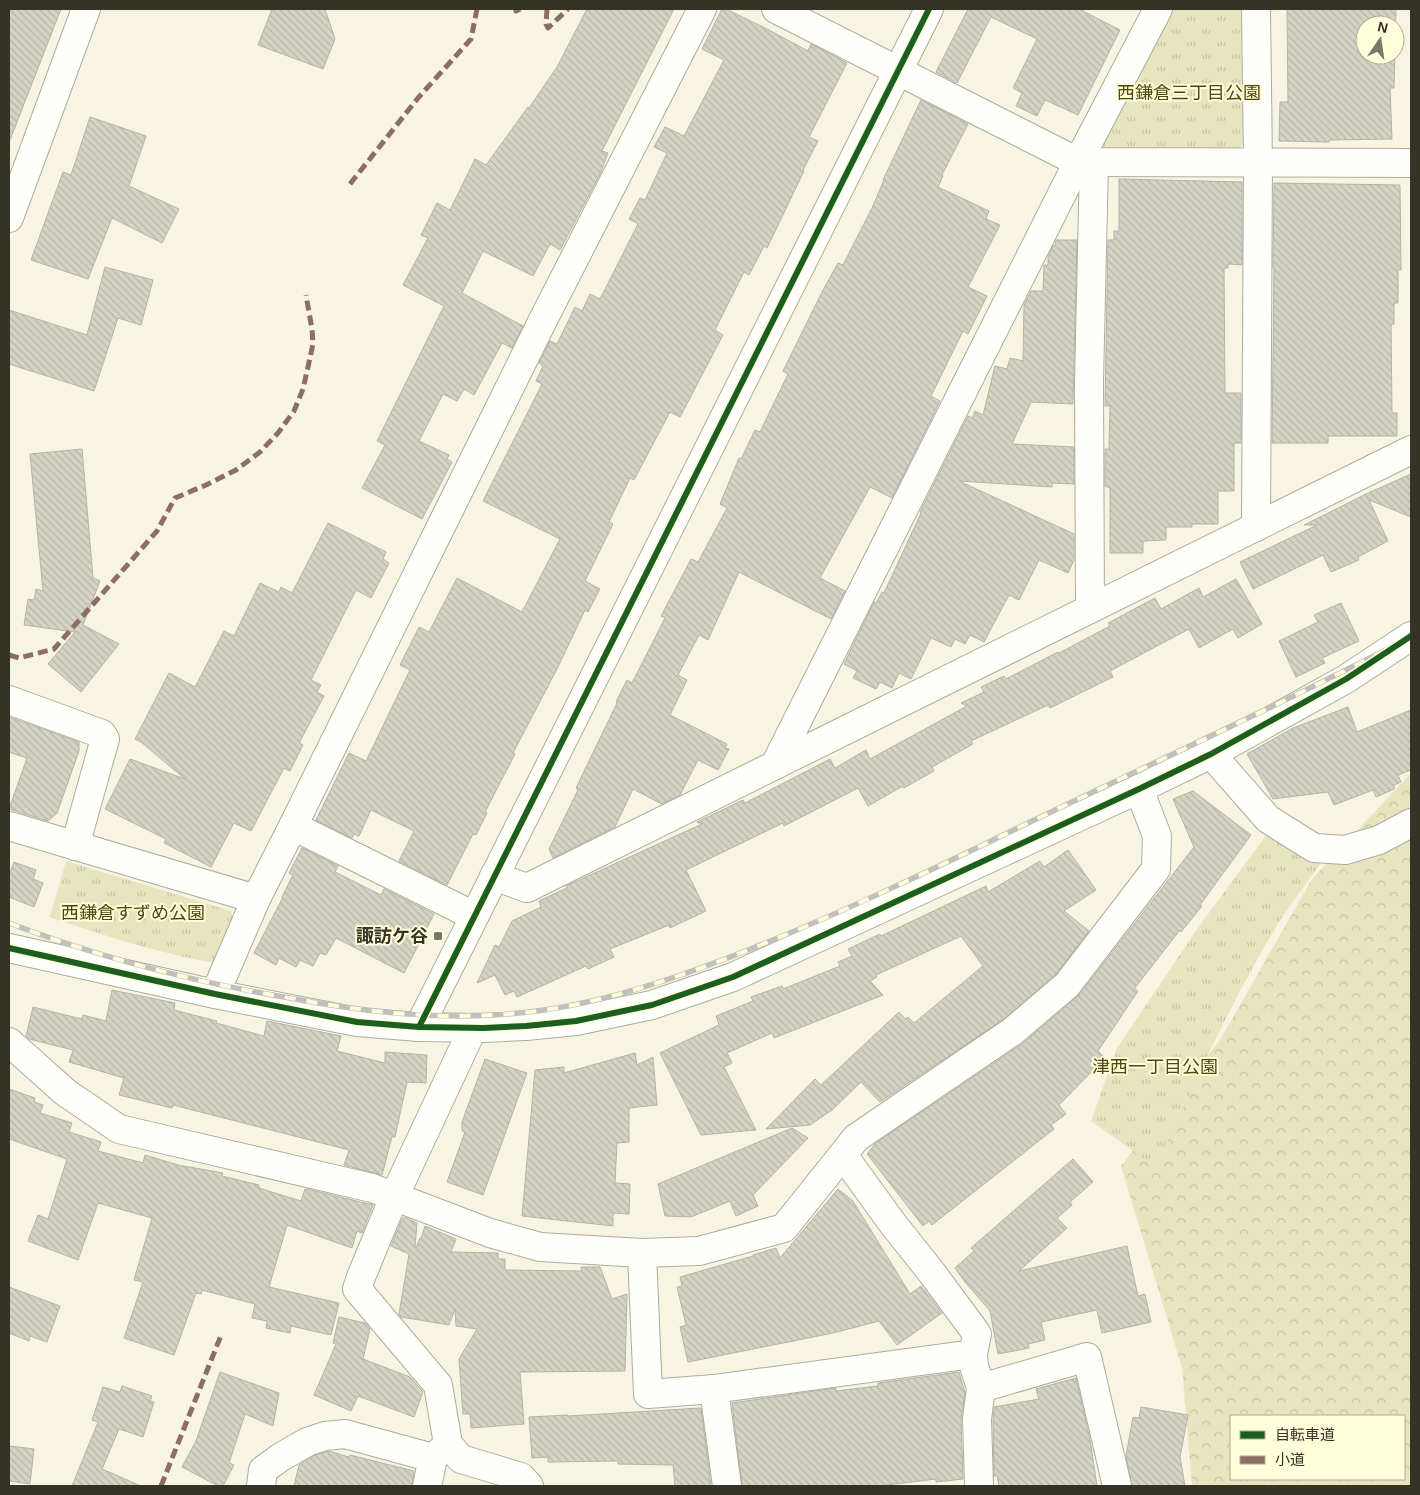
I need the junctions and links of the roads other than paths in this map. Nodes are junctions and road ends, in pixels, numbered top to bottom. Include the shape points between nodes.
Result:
1 (86, 9) edge
2 (702, 9) edge
3 (776, 9) edge
4 (929, 9) edge
5 (1158, 9) edge
6 (1256, 9) edge
7 (897, 71) junction
8 (1086, 162) junction
9 (1258, 163) junction
10 (1411, 163) edge
11 (9, 218) edge
12 (1411, 450) edge
13 (1256, 527) junction
14 (1090, 609) junction
15 (1411, 636) edge
16 (9, 700) edge
17 (1211, 754) junction
18 (775, 765) junction
19 (1139, 789) junction
20 (1411, 823) edge
21 (9, 826) edge
22 (293, 826) junction
23 (75, 846) junction
24 (494, 876) junction
25 (256, 898) junction
26 (474, 916) junction
27 (9, 948) edge
28 (215, 994) junction
29 (419, 1027) junction
30 (473, 1028) junction
31 (9, 1042) edge
32 (844, 1155) junction
33 (394, 1197) junction
34 (642, 1253) junction
35 (974, 1354) junction
36 (981, 1388) junction
37 (714, 1389) junction
38 (440, 1451) junction
39 (261, 1486) edge
40 (427, 1486) edge
41 (529, 1486) edge
42 (727, 1486) edge
43 (979, 1486) edge
44 (1118, 1486) edge

1 - 11 street
2 - 22 street via 543,320
3 - 7 street
4 - 7 street
5 - 8 street
6 - 9 street
7 - 8 street
7 - 24 street
8 - 9 street
8 - 14 street
8 - 18 street
9 - 10 street
9 - 13 street
12 - 13 street
13 - 14 street
14 - 18 street
15 - 17 street via 1346,678
16 - 23 street via 102,734 106,739
17 - 19 street
17 - 20 street via 1268,819 1314,848 1345,850 1379,840
18 - 24 street via 527,888
19 - 30 street via 733,977 652,1005 576,1021
19 - 32 street via 1157,836 1156,869 1067,985 1012,1031 856,1138
21 - 23 street
22 - 25 street
22 - 26 street
23 - 25 street
24 - 26 street
25 - 28 street
26 - 29 street
27 - 28 street
28 - 29 street via 357,1022
29 - 30 street
30 - 33 street
31 - 33 street via 65,1092 120,1129 372,1188
32 - 34 street via 784,1228 699,1251
32 - 35 street via 977,1334
33 - 34 street via 490,1233 540,1247
33 - 38 street via 358,1289 438,1385
34 - 37 street via 648,1394
35 - 36 street
35 - 37 street
36 - 43 street via 977,1419
36 - 44 street via 1087,1357
37 - 42 street
38 - 39 street via 344,1434 325,1436 301,1445 263,1470
38 - 40 street
38 - 41 street via 520,1477

